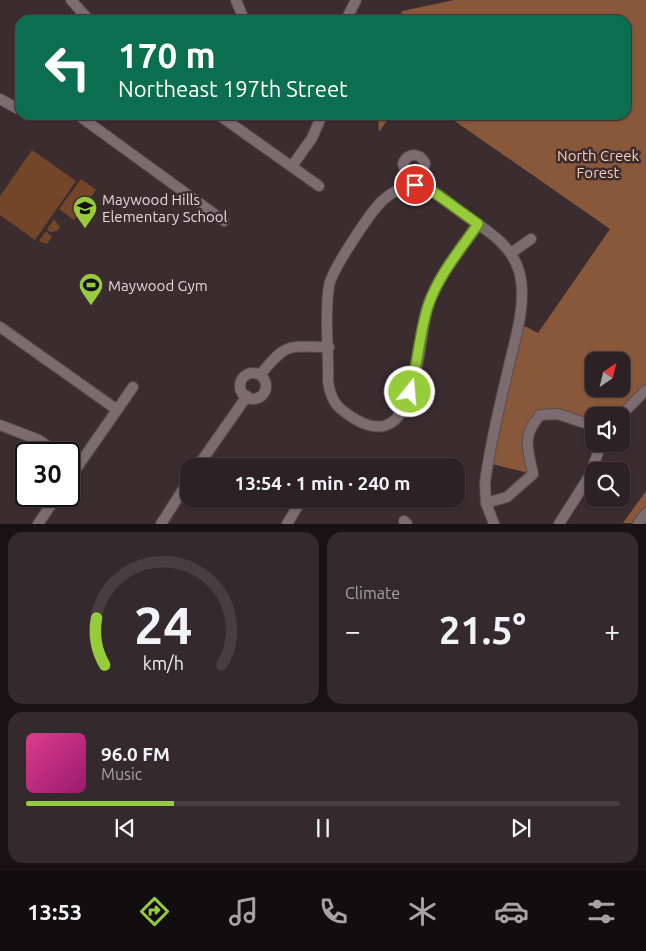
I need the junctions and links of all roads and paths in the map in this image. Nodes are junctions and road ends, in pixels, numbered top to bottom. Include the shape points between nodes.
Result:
1 (71, 0) edge
2 (236, 0) edge
3 (356, 0) edge
4 (84, 15) edge
5 (242, 15) edge
6 (348, 15) edge
7 (0, 99) edge
8 (15, 107) edge
9 (85, 120) edge
10 (226, 120) edge
11 (320, 120) edge
12 (292, 166) junction
13 (320, 186) dead end
14 (414, 186) junction
15 (224, 220) dead end
16 (478, 224) junction
17 (530, 239) dead end
18 (511, 253) junction
19 (0, 327) edge
20 (329, 346) junction
21 (260, 375) junction
22 (133, 387) dead end
23 (646, 390) edge
24 (247, 396) junction
25 (629, 407) edge
26 (116, 409) junction
27 (585, 423) edge
28 (0, 425) edge
29 (42, 442) edge
30 (598, 452) edge
31 (80, 454) edge
32 (204, 458) edge
33 (180, 494) edge
34 (486, 503) junction
35 (50, 507) edge
36 (297, 508) edge
37 (646, 512) edge
38 (38, 524) edge
39 (161, 524) edge
40 (287, 524) edge
41 (494, 524) edge
42 (558, 524) edge
43 (638, 524) edge

1 - 4 street
2 - 5 street
3 - 6 street
7 - 8 street
9 - 15 street
10 - 12 street
11 - 12 street via 312,138
12 - 13 street
14 - 14 street via 402,166 404,160 413,155 420,156 425,164
14 - 16 street via 435,193
14 - 20 street via 402,188 381,201 335,269 329,285
16 - 18 street
16 - 20 street via 442,278 428,306 406,405 400,416 388,426 377,428 362,423 341,410 330,396
17 - 18 street
18 - 34 street via 522,286 519,323 488,463
19 - 26 street
20 - 21 street via 282,350
21 - 24 street via 250,374 244,378 241,388
21 - 24 street via 266,384 263,394 257,398
22 - 26 street
23 - 25 street
24 - 32 street
26 - 31 street
27 - 34 street via 558,414 540,415 526,439 533,474 507,497
28 - 29 street
30 - 42 street via 590,475
33 - 39 street
34 - 41 street
35 - 38 street
36 - 40 street
37 - 43 street

